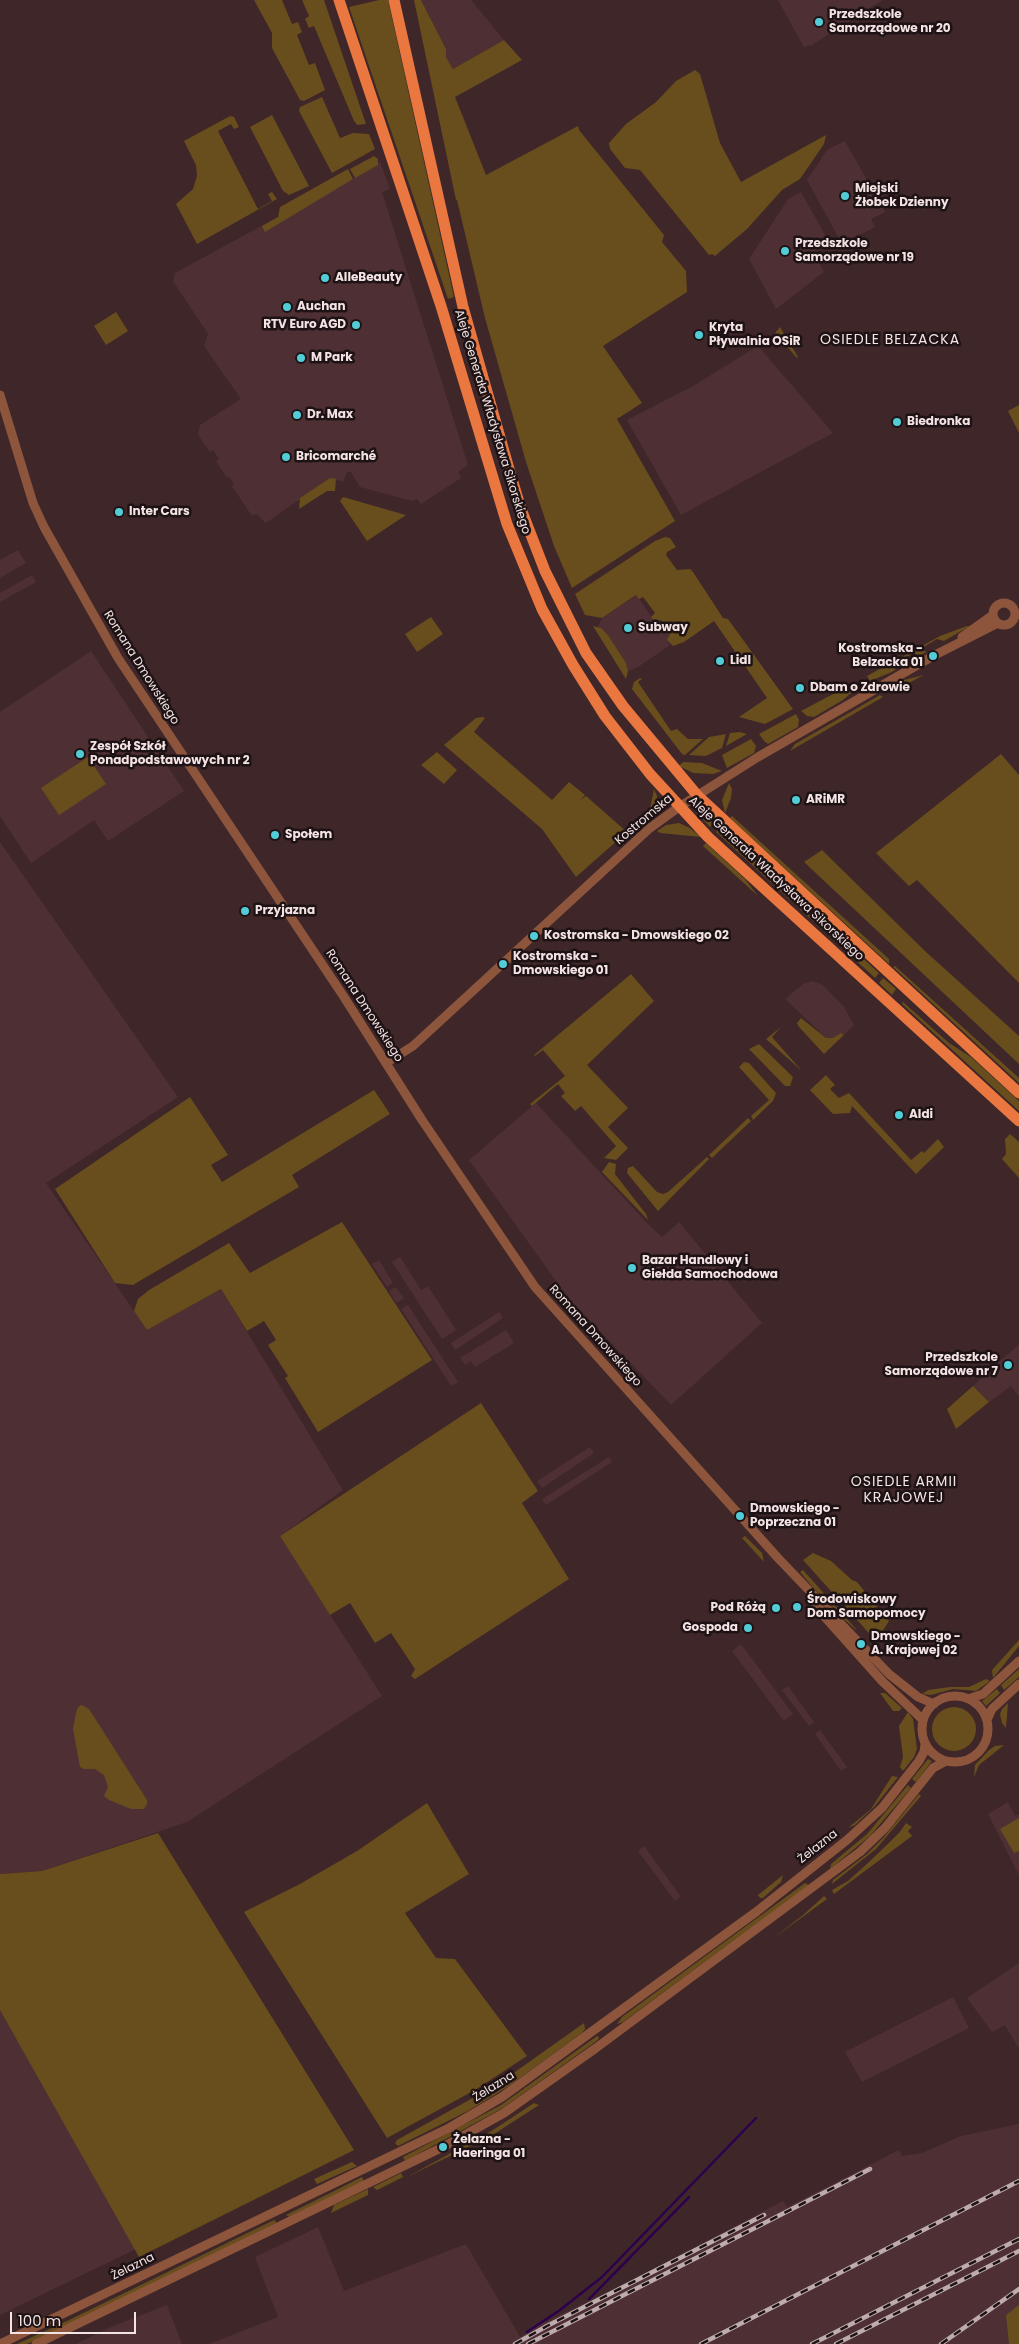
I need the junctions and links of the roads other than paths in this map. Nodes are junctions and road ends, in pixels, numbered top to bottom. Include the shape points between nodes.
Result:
1 (339, 0) edge
2 (394, 0) edge
3 (0, 396) edge
4 (1016, 608) edge
5 (993, 615) junction
6 (998, 623) junction
7 (954, 644) junction
8 (697, 795) junction
9 (679, 807) junction
10 (914, 998) junction
11 (888, 1003) junction
12 (386, 1063) junction
13 (1019, 1093) edge
14 (1019, 1121) edge
15 (793, 1574) junction
16 (1019, 1661) edge
17 (889, 1674) junction
18 (882, 1681) junction
19 (1019, 1684) edge
20 (968, 1699) junction
21 (934, 1704) junction
22 (923, 1720) junction
23 (987, 1720) junction
24 (925, 1744) junction
25 (946, 1761) junction
26 (0, 2344) edge
27 (36, 2344) edge

1 - 9 main road, Aleje Generała Władysława Sikorskiego via 441,306 507,524 538,600 605,716
2 - 8 main road, Aleje Generała Władysława Sikorskiego via 466,315 509,469 533,541 566,616 608,686
3 - 12 street, Romana Dmowskiego via 33,503 109,643
4 - 5 street via 999,604
4 - 6 street via 1009,624
5 - 6 street
5 - 7 street, Kostromska
6 - 7 street, Kostromska
7 - 8 street, Kostromska
8 - 9 street, Kostromska
8 - 10 main road, Aleje Generała Władysława Sikorskiego
9 - 11 main road, Aleje Generała Władysława Sikorskiego
9 - 12 street, Kostromska via 650,828 413,1046
10 - 11 main road via 900,994
10 - 13 main road, Aleje Generała Władysława Sikorskiego
11 - 14 main road, Aleje Generała Władysława Sikorskiego
12 - 15 street, Romana Dmowskiego via 535,1288
15 - 17 street, Romana Dmowskiego
15 - 18 street, Romana Dmowskiego via 823,1615
16 - 20 street via 982,1694
17 - 18 street
17 - 21 street, Romana Dmowskiego via 918,1697
18 - 22 street, Romana Dmowskiego
19 - 23 street via 992,1709
20 - 21 street via 950,1696
20 - 23 street via 980,1707
21 - 22 street
22 - 24 street
23 - 25 street via 987,1736 978,1754 962,1762
24 - 25 street
24 - 26 street, Żelazna via 919,1761 882,1808 854,1834 756,1912 513,2090 449,2128
25 - 27 street via 933,1768 885,1828 860,1852 504,2113 443,2147

